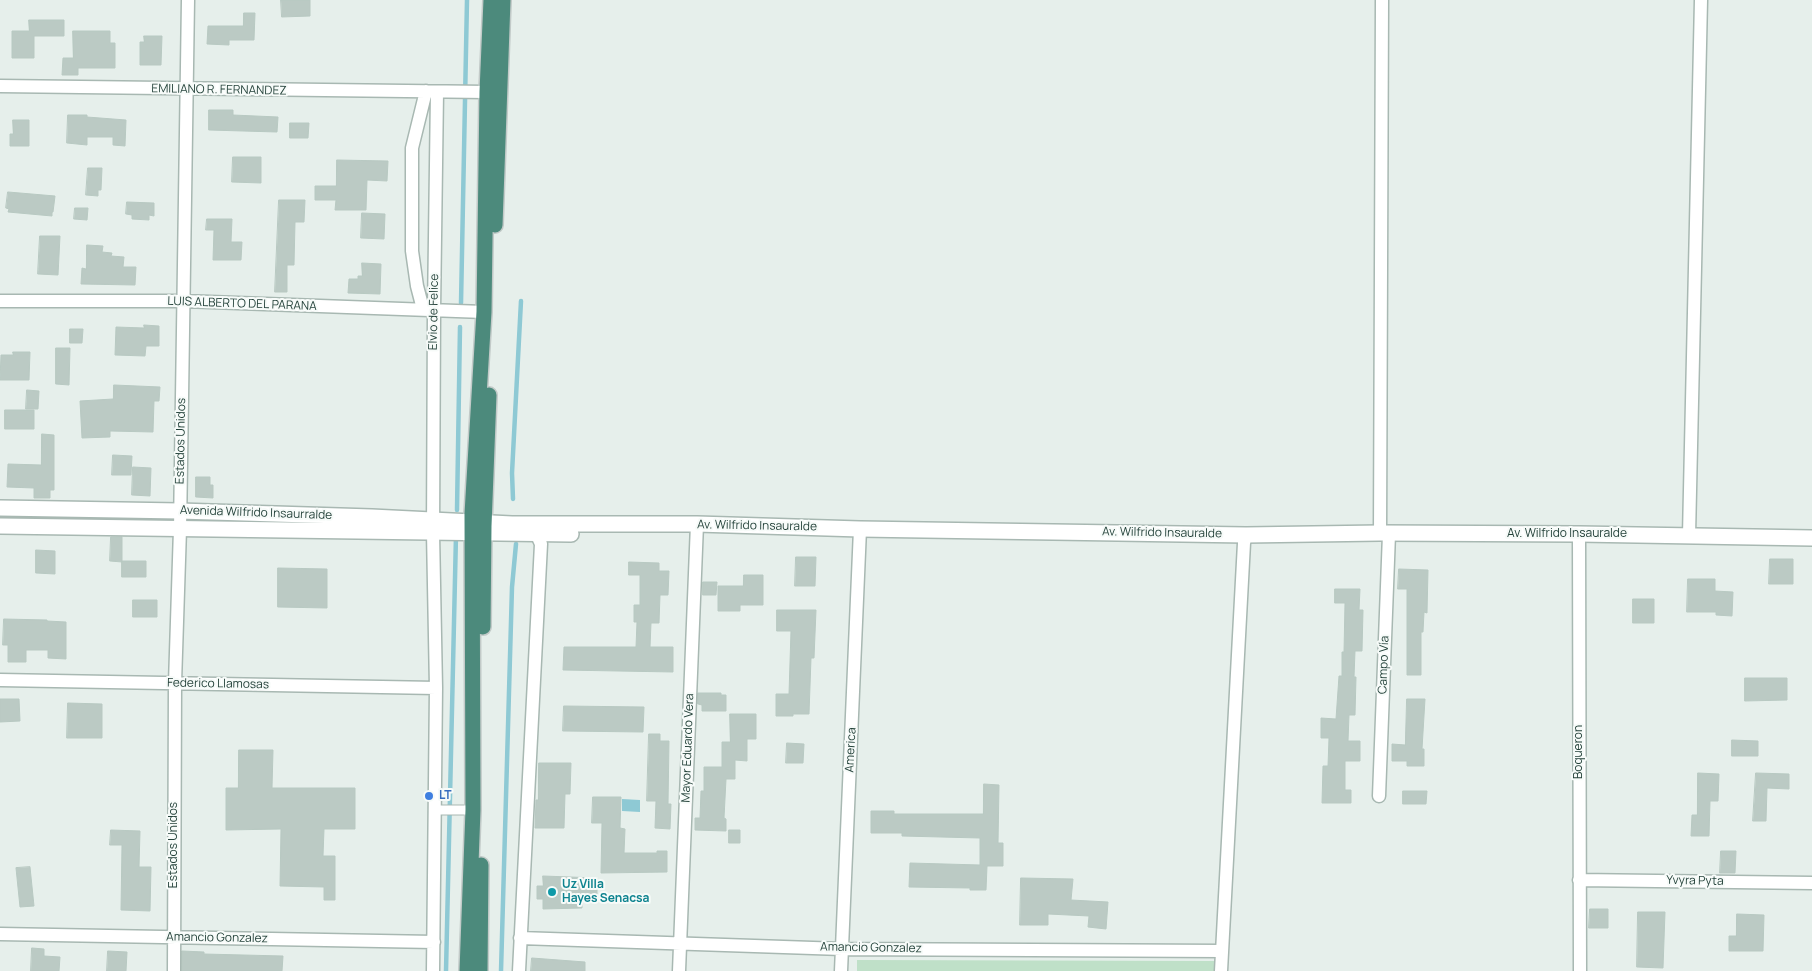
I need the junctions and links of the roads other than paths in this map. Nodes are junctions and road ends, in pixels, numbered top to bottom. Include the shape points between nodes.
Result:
1 (188, 0) edge
2 (491, 0) edge
3 (503, 0) edge
4 (1382, 0) edge
5 (1701, 0) edge
6 (0, 86) edge
7 (187, 90) junction
8 (431, 91) junction
9 (486, 92) junction
10 (0, 301) edge
11 (183, 301) junction
12 (428, 310) junction
13 (484, 312) junction
14 (0, 508) edge
15 (180, 511) junction
16 (512, 524) junction
17 (0, 526) edge
18 (433, 526) junction
19 (478, 528) junction
20 (696, 528) junction
21 (180, 530) junction
22 (860, 532) junction
23 (536, 535) junction
24 (1386, 535) junction
25 (1690, 535) junction
26 (1579, 538) junction
27 (1812, 538) edge
28 (1245, 539) junction
29 (1812, 547) edge
30 (0, 680) edge
31 (175, 683) junction
32 (436, 688) junction
33 (1379, 796) dead end
34 (440, 810) junction
35 (473, 810) junction
36 (1579, 880) junction
37 (1812, 883) edge
38 (0, 934) edge
39 (174, 938) junction
40 (520, 938) junction
41 (434, 942) junction
42 (681, 942) junction
43 (842, 949) junction
44 (1222, 950) junction
45 (174, 971) edge
46 (433, 971) edge
47 (467, 971) edge
48 (480, 971) edge
49 (519, 971) edge
50 (679, 971) edge
51 (841, 971) edge
52 (1221, 971) edge
53 (1580, 971) edge

1 - 7 street, Estados Unidos
2 - 9 highway
3 - 19 highway
4 - 24 street, Campo Vía
5 - 25 street
6 - 7 street, EMILIANO R. FERNANDEZ
7 - 8 street, EMILIANO R. FERNANDEZ
7 - 11 street, Estados Unidos
8 - 9 street, EMILIANO R. FERNANDEZ
8 - 12 street, Elvio de Felice
8 - 12 street via 412,148 412,251 417,286
9 - 13 highway
10 - 11 street, LUIS ALBERTO DEL PARANA
11 - 12 street, LUIS ALBERTO DEL PARANA
11 - 15 street, Estados Unidos
12 - 13 street, LUIS ALBERTO DEL PARANA
12 - 18 street, Elvio de Felice
13 - 19 highway
14 - 15 street, Avenida Wilfrido Insaurralde
15 - 18 street, Avenida Wilfrido Insaurralde
15 - 21 street, Estados Unidos
16 - 19 street, Avenida Wilfrido Insaurralde
16 - 20 street, Av. Wilfrido Insauralde
16 - 23 street
17 - 21 street, Avenida Wilfrido Insaurralde
18 - 19 street, Avenida Wilfrido Insaurralde
18 - 21 street, Avenida Wilfrido Insaurralde via 407,533
18 - 32 street, Elvio de Felice
19 - 23 street
19 - 35 highway
19 - 48 highway
20 - 22 street, Av. Wilfrido Insauralde
20 - 23 street
20 - 42 street, Mayor Eduardo Vera
21 - 31 street, Estados Unidos
22 - 28 street, Av. Wilfrido Insauralde
22 - 43 street, America
23 - 40 street via 541,544
24 - 26 street, Av. Wilfrido Insauralde
24 - 28 street, Av. Wilfrido Insauralde
24 - 33 street, Campo Vía
25 - 26 street, Av. Wilfrido Insauralde
25 - 27 street, Av. Wilfrido Insauralde
26 - 29 street
26 - 36 street, Boqueron
28 - 44 street
30 - 31 street, Federico Llamosas
31 - 32 street, Federico Llamosas
31 - 39 street, Estados Unidos
32 - 34 street, Elvio de Felice
34 - 35 street
34 - 41 street, Elvio de Felice
35 - 47 highway
36 - 37 street, Yvyra Pyta
36 - 53 street, Boqueron
38 - 39 street, Amancio Gonzalez
39 - 41 street, Amancio Gonzalez
39 - 45 street, Estados Unidos
40 - 42 street, Amancio Gonzalez
40 - 49 street
41 - 46 street, Elvio de Felice
42 - 43 street, Amancio Gonzalez
42 - 50 street, Mayor Eduardo Vera
43 - 44 street, Amancio Gonzalez
43 - 51 street, America
44 - 52 street

